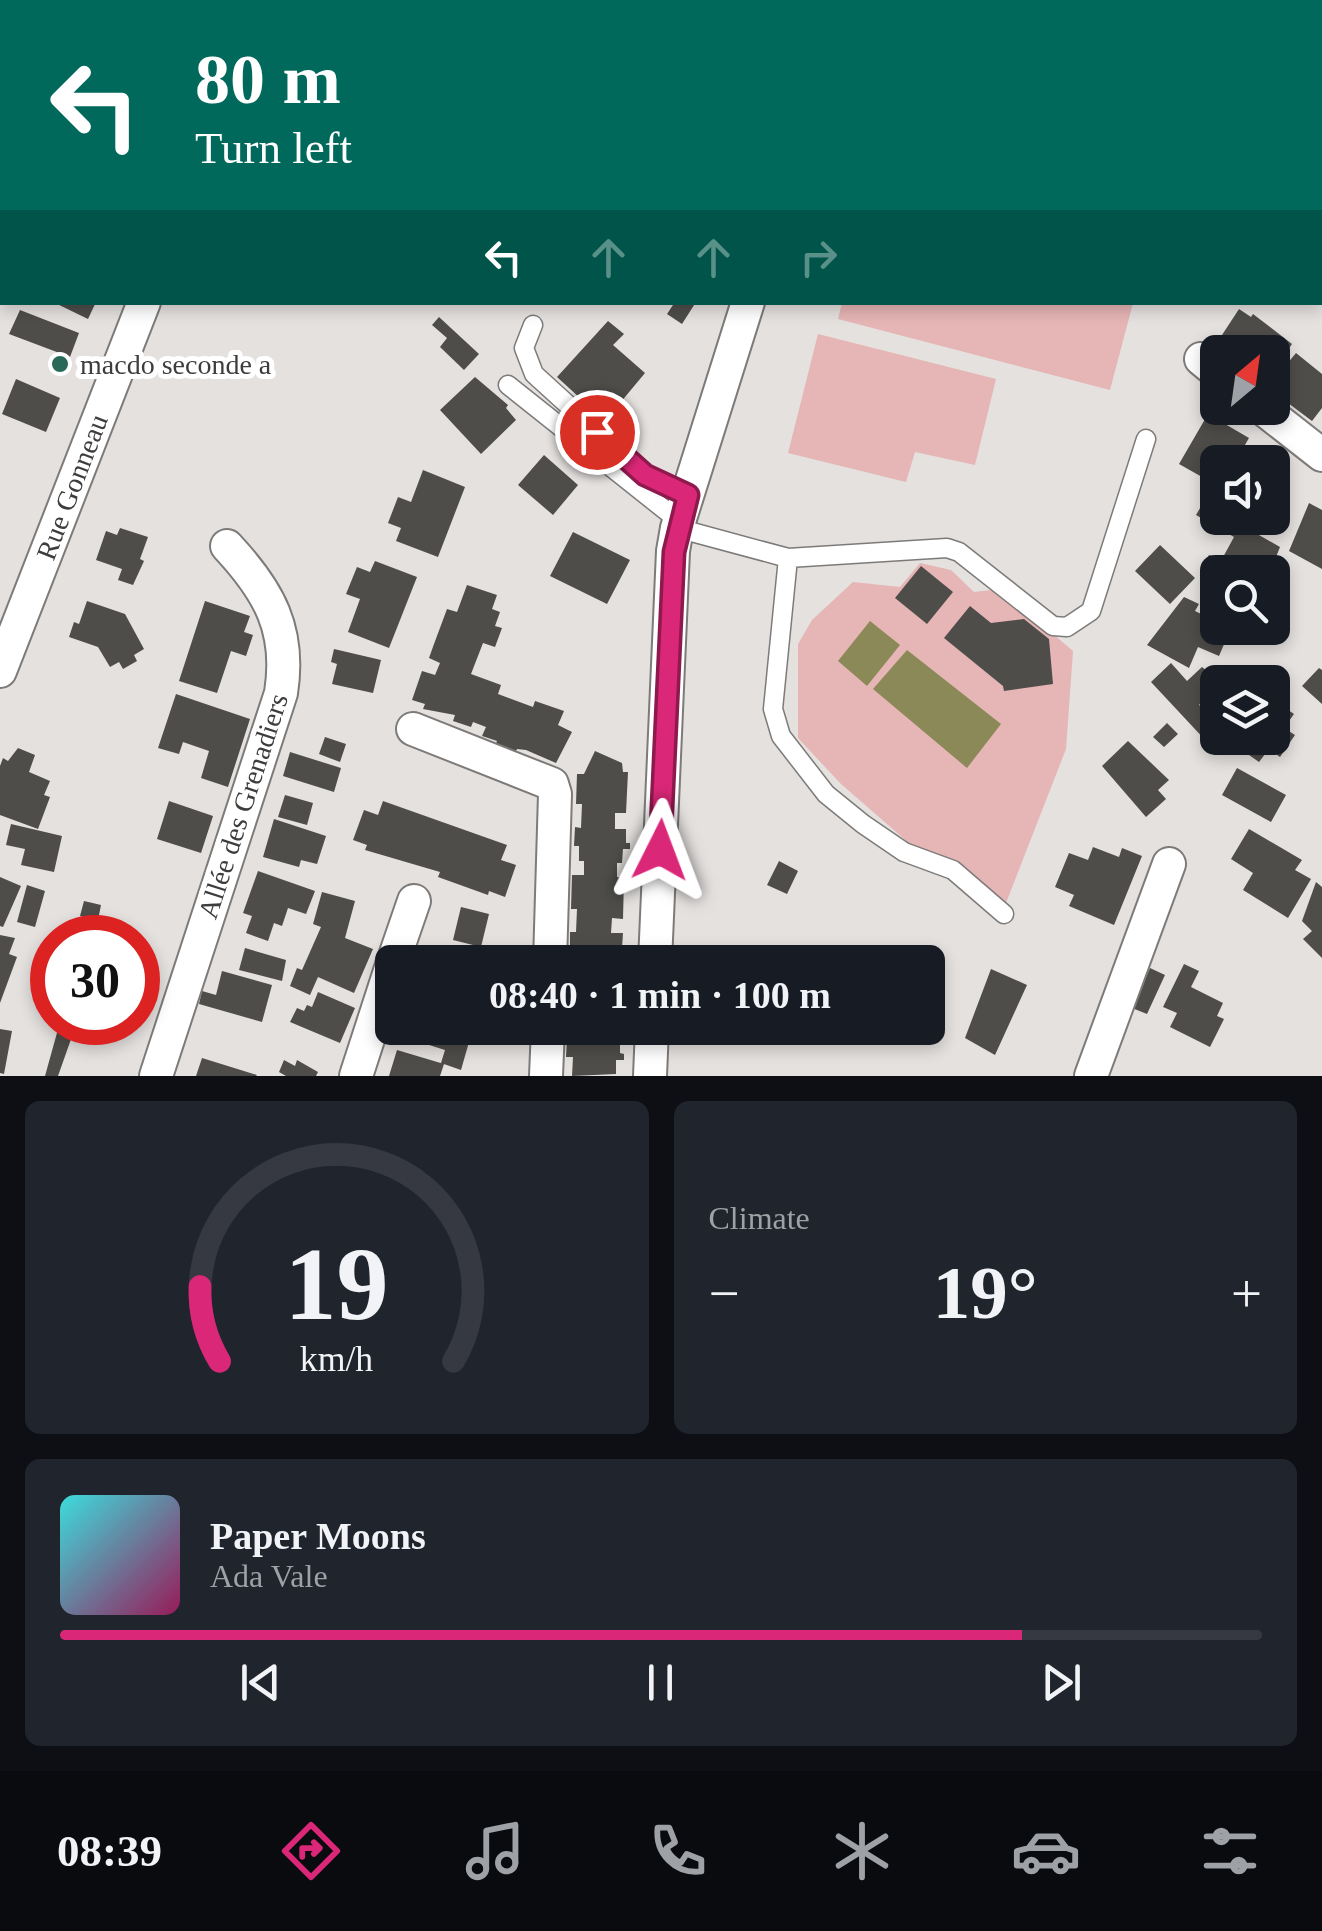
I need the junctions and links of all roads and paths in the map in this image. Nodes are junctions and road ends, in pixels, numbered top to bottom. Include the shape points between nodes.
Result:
1 (143, 305) edge
2 (747, 305) edge
3 (533, 325) dead end
4 (508, 385) dead end
5 (1284, 425) edge
6 (1146, 439) dead end
7 (1322, 455) edge
8 (682, 515) junction
9 (227, 546) dead end
10 (788, 558) junction
11 (0, 670) edge
12 (412, 729) dead end
13 (1169, 864) dead end
14 (414, 901) dead end
15 (1004, 914) dead end
16 (399, 945) edge
17 (551, 945) edge
18 (656, 945) edge
19 (375, 1018) edge
20 (547, 1045) edge
21 (651, 1045) edge
22 (156, 1076) edge
23 (356, 1076) edge
24 (546, 1076) edge
25 (650, 1076) edge
26 (1091, 1076) edge

1 - 11 street, Rue Gonneau
2 - 8 street
3 - 8 lane via 524,348 534,374
4 - 8 lane
5 - 7 street
6 - 10 lane via 1090,611 1067,627 1054,626 947,548
8 - 10 lane
8 - 18 street
9 - 22 street, Allée des Grenadiers via 256,577 275,614 286,663
10 - 15 lane via 773,709 781,736 826,794 862,824 904,852 952,870
12 - 17 street via 552,784
13 - 26 street
14 - 16 street
19 - 23 street
20 - 24 street
21 - 25 street

